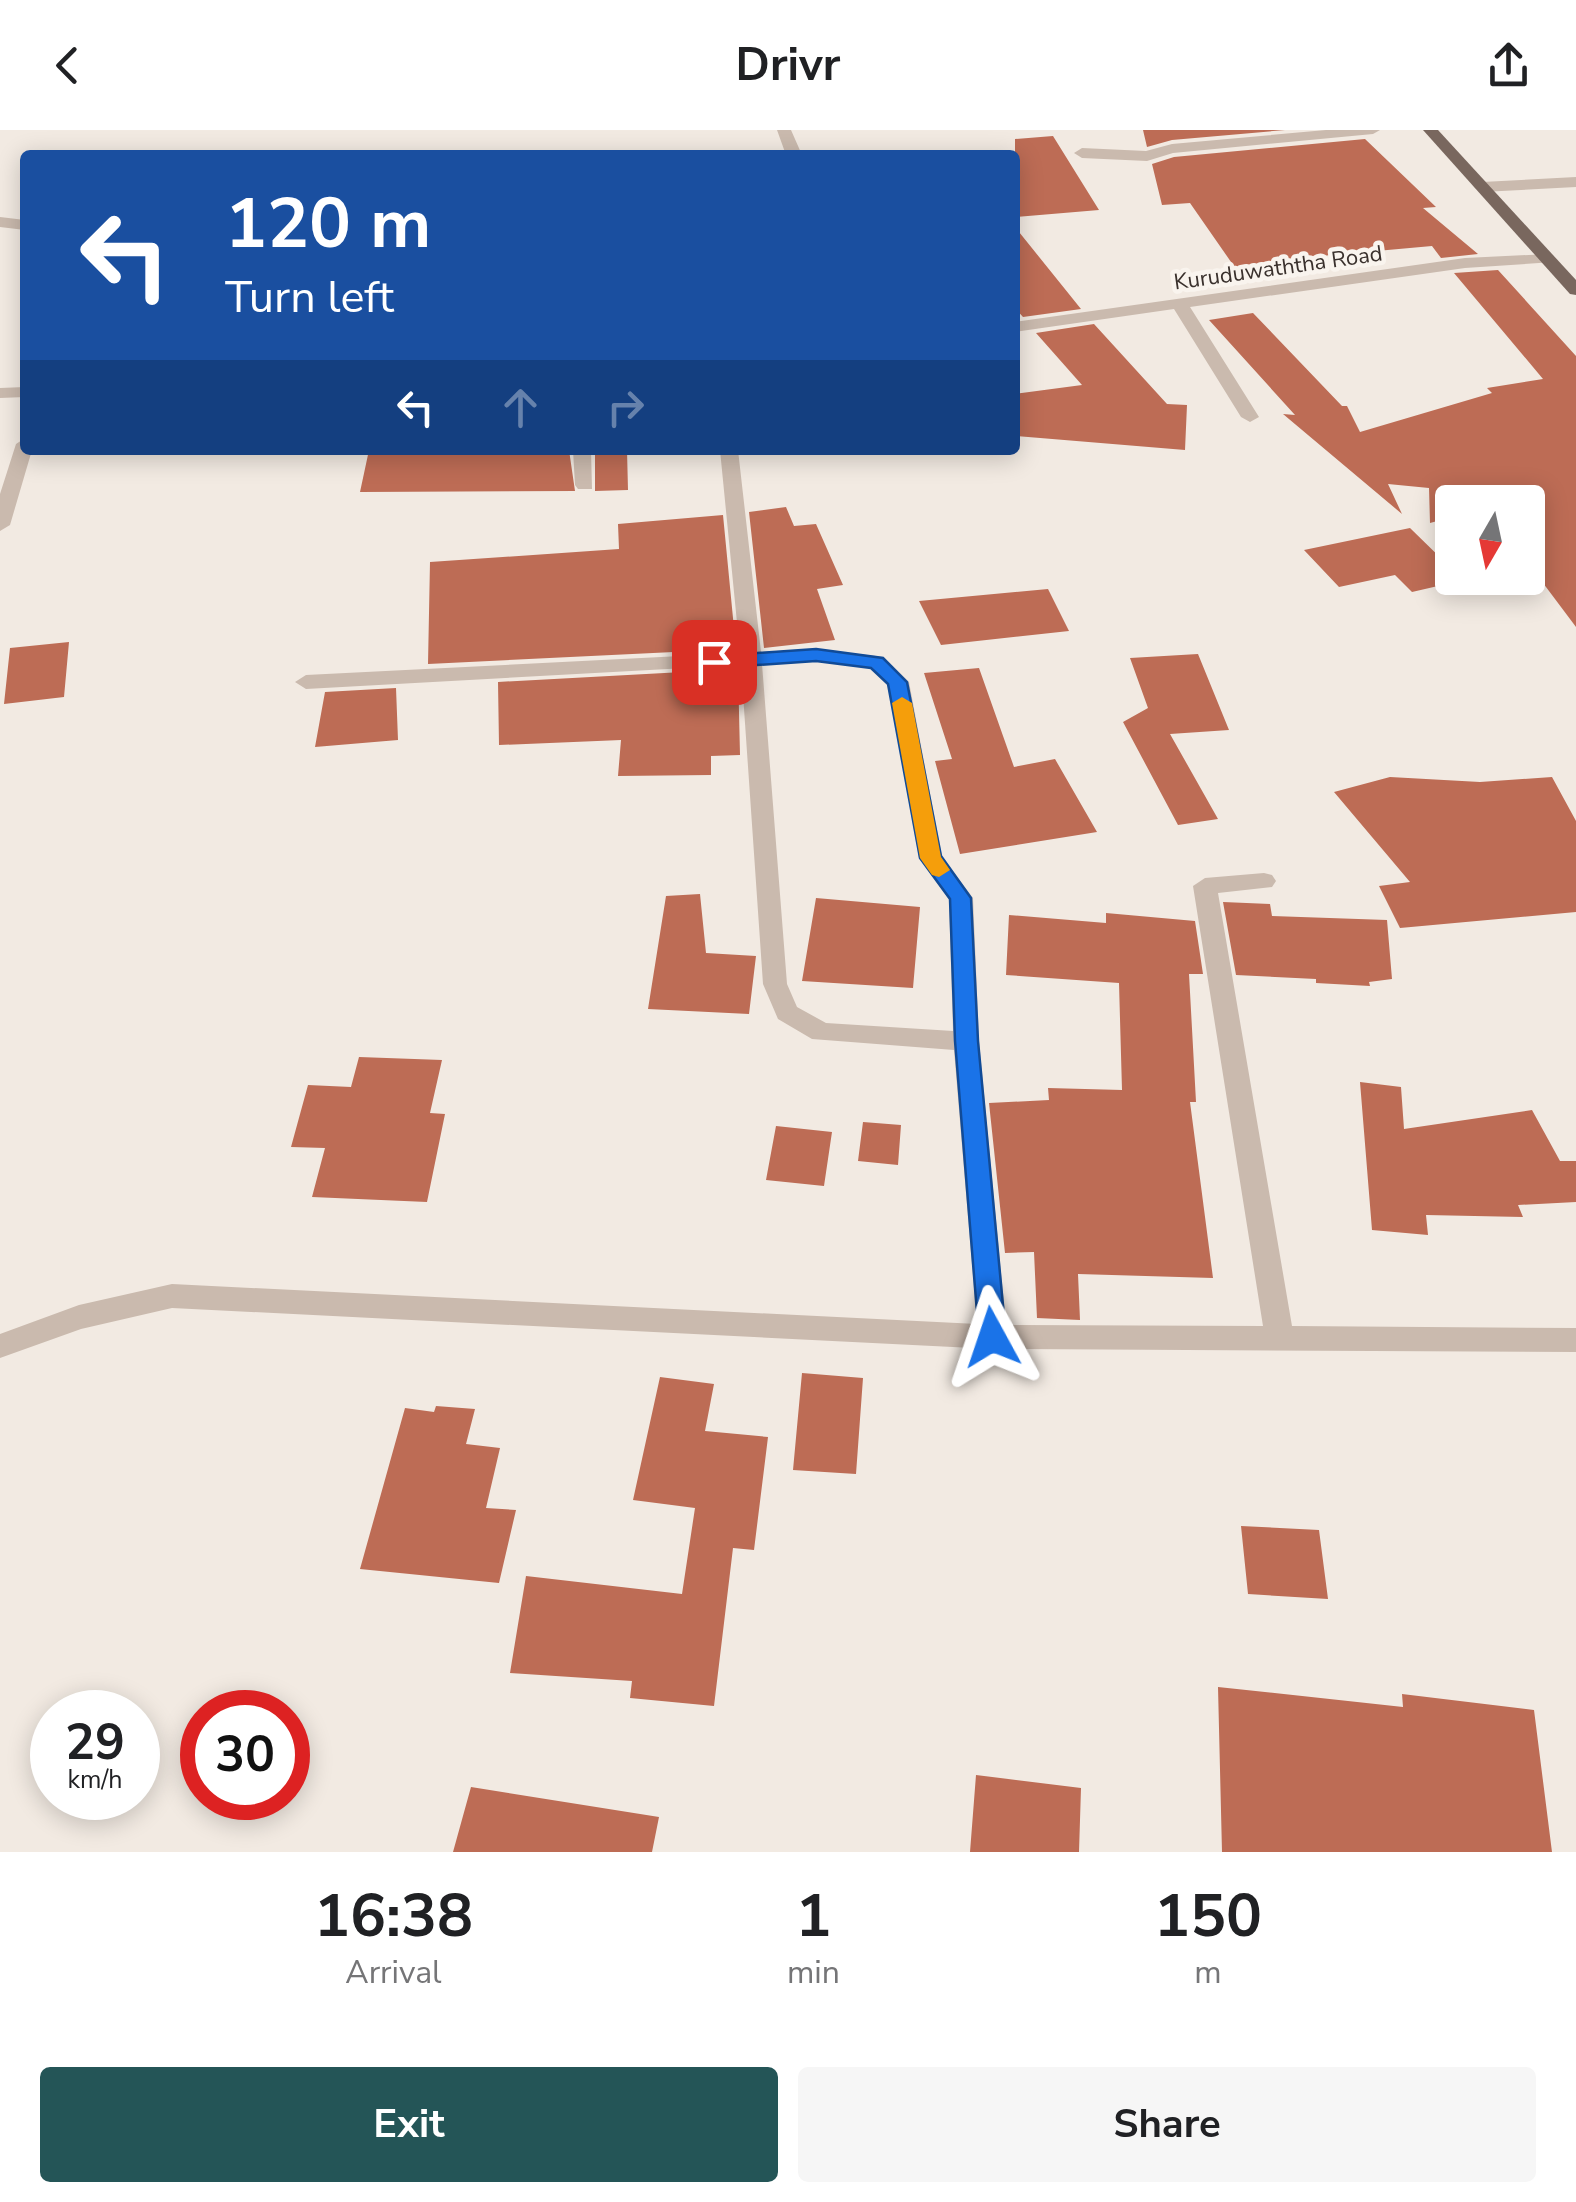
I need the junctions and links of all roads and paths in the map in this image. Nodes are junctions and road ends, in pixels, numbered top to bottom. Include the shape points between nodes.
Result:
1 (1373, 130) edge
2 (1430, 130) edge
3 (1082, 153) dead end
4 (1576, 182) edge
5 (1482, 187) junction
6 (1548, 259) junction
7 (1576, 290) edge
8 (1180, 304) junction
9 (1020, 326) edge
10 (1250, 417) dead end
11 (22, 455) edge
12 (582, 455) edge
13 (730, 455) edge
14 (585, 486) dead end
15 (0, 525) edge
16 (750, 660) junction
17 (306, 682) dead end
18 (1264, 881) dead end
19 (966, 1041) junction
20 (992, 1337) junction
21 (1280, 1338) junction
22 (1576, 1340) edge
23 (0, 1346) edge

1 - 3 street via 1147,156
2 - 5 main road
4 - 5 street
5 - 6 main road
6 - 7 main road
6 - 8 street, Kuruduwaththa Road via 1465,262
8 - 9 street, Kuruduwaththa Road
8 - 10 street
11 - 15 street
12 - 14 street
13 - 16 street
16 - 17 street
16 - 19 street via 816,655 876,662 898,682 930,858 960,898
16 - 19 street via 775,984 787,1013 821,1032
18 - 21 street via 1205,886
19 - 20 street
20 - 21 street
20 - 23 street via 172,1296 79,1317
21 - 22 street

